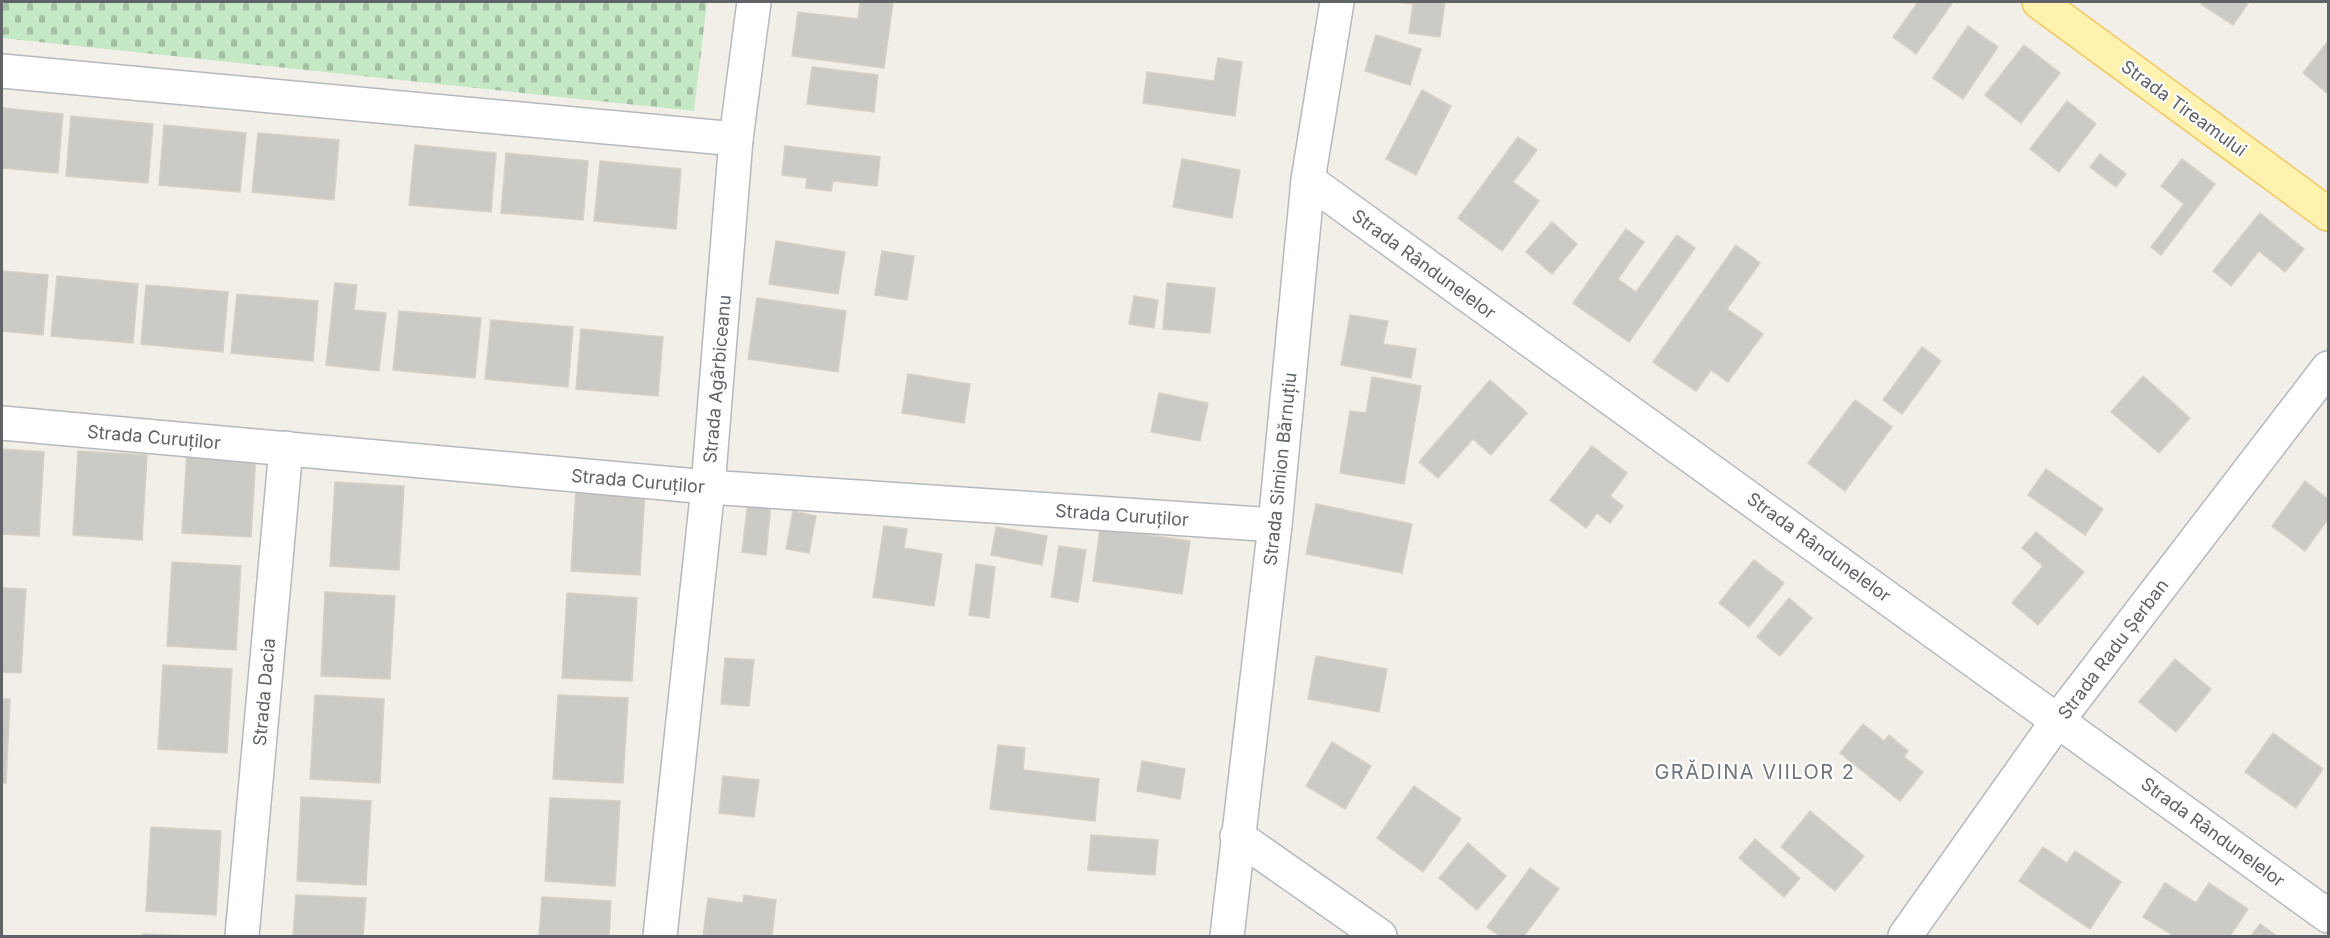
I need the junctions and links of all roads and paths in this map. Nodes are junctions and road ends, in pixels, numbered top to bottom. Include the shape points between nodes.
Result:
1 (754, 2) edge
2 (1337, 2) edge
3 (2039, 2) edge
4 (2, 71) edge
5 (736, 139) junction
6 (1308, 180) junction
7 (2328, 214) edge
8 (2328, 368) edge
9 (2, 423) edge
10 (286, 448) junction
11 (708, 487) junction
12 (1275, 525) junction
13 (2058, 720) junction
14 (1237, 836) junction
15 (2328, 916) edge
16 (242, 936) edge
17 (660, 936) edge
18 (1227, 936) edge
19 (1380, 936) edge
20 (1905, 936) edge

1 - 5 street, Strada Agârbiceanu
2 - 6 street, Strada Simion Bărnuțiu
3 - 7 main road, Strada Tireamului
4 - 5 street
5 - 11 street, Strada Agârbiceanu
6 - 12 street, Strada Simion Bărnuțiu
6 - 13 street, Strada Rândunelelor
8 - 13 street, Strada Radu Șerban
9 - 10 street, Strada Curuților
10 - 11 street, Strada Curuților
10 - 16 street, Strada Dacia
11 - 12 street, Strada Curuților
11 - 17 street, Strada Agârbiceanu
12 - 14 street, Strada Simion Bărnuțiu
13 - 15 street, Strada Rândunelelor
13 - 20 street, Strada Radu Șerban
14 - 18 street, Strada Simion Bărnuțiu
14 - 19 street

